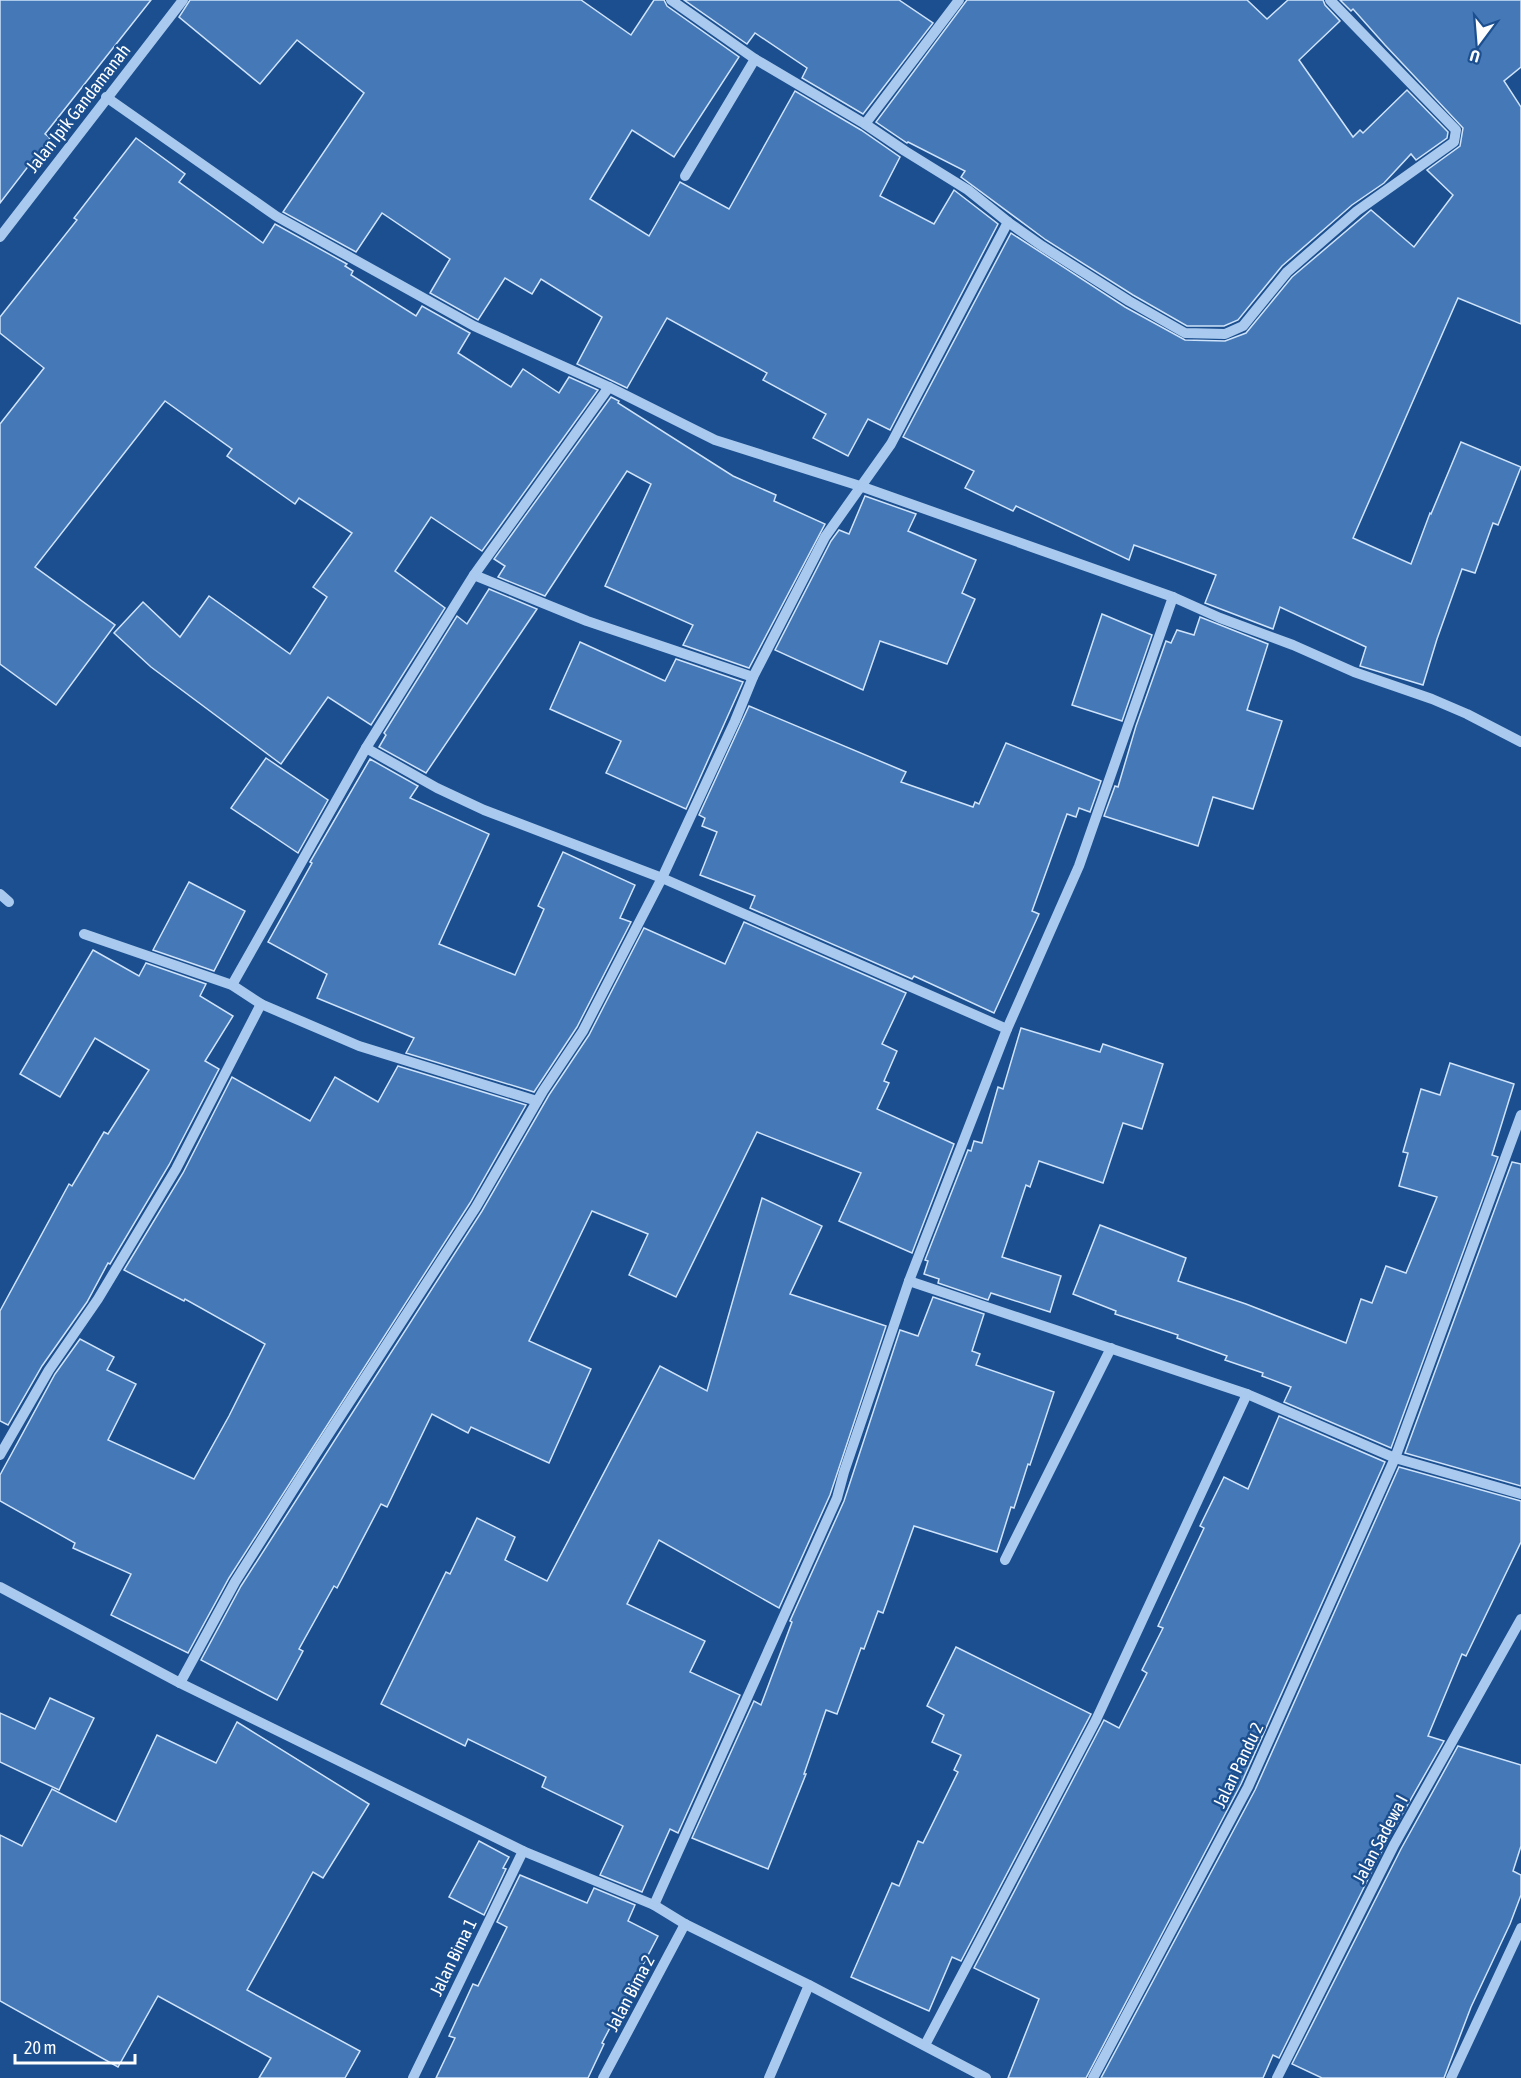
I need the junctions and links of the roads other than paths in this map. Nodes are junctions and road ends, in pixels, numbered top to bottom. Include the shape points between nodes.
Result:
1 (183, 0) edge
2 (671, 0) edge
3 (959, 0) edge
4 (1329, 0) edge
5 (755, 59) junction
6 (106, 97) junction
7 (865, 124) junction
8 (685, 176) dead end
9 (1008, 222) junction
10 (0, 237) edge
11 (609, 387) junction
12 (860, 486) junction
13 (474, 575) junction
14 (1173, 597) junction
15 (753, 677) junction
16 (1521, 742) edge
17 (366, 748) junction
18 (662, 879) junction
19 (0, 894) edge
20 (9, 902) dead end
21 (84, 934) dead end
22 (232, 985) junction
23 (261, 1004) junction
24 (1007, 1029) junction
25 (537, 1101) junction
26 (1521, 1115) edge
27 (909, 1281) junction
28 (1111, 1348) junction
29 (1247, 1394) junction
30 (0, 1455) edge
31 (1395, 1458) junction
32 (1521, 1494) edge
33 (1005, 1560) dead end
34 (0, 1587) edge
35 (1521, 1619) edge
36 (180, 1683) junction
37 (523, 1851) junction
38 (654, 1905) junction
39 (685, 1924) junction
40 (1521, 1928) edge
41 (810, 1985) junction
42 (925, 2045) junction
43 (982, 2077) edge
44 (413, 2078) edge
45 (603, 2078) edge
46 (769, 2078) edge
47 (1093, 2078) edge
48 (1276, 2078) edge
49 (1451, 2078) edge

1 - 6 street, Jalan Ipik Gandamanah
2 - 5 street
3 - 7 street
4 - 9 street via 1456,130 1457,136 1357,211 1287,272 1243,326 1225,334 1185,333
5 - 7 street
5 - 8 street
6 - 10 street, Jalan Ipik Gandamanah
6 - 11 street via 276,216 474,326
7 - 9 street via 968,190
9 - 12 street via 891,444
11 - 12 street via 716,440
11 - 13 street
12 - 14 street
12 - 15 street via 825,537
13 - 15 street via 587,621
13 - 17 street
14 - 16 street via 1354,672 1432,699
14 - 24 street via 1079,866
15 - 18 street
17 - 18 street via 484,810
17 - 22 street
18 - 24 street
18 - 25 street via 583,1031
19 - 20 street
21 - 22 street
22 - 23 street
23 - 25 street via 359,1046
23 - 30 street via 176,1169
24 - 27 street
25 - 36 street via 476,1207 235,1582
26 - 31 street, Jalan Pandu 2
27 - 28 street
27 - 38 street via 837,1498
28 - 29 street
28 - 33 street
29 - 31 street
29 - 42 street via 1096,1720
31 - 32 street
31 - 47 street, Jalan Pandu 2 via 1248,1786
34 - 36 street
35 - 48 street, Jalan Sadewa I via 1394,1845
36 - 37 street
37 - 38 street
37 - 44 street, Jalan Bima 1
38 - 39 street
39 - 41 street
39 - 45 street, Jalan Bima 2
40 - 49 street
41 - 42 street
41 - 46 street
42 - 43 street

